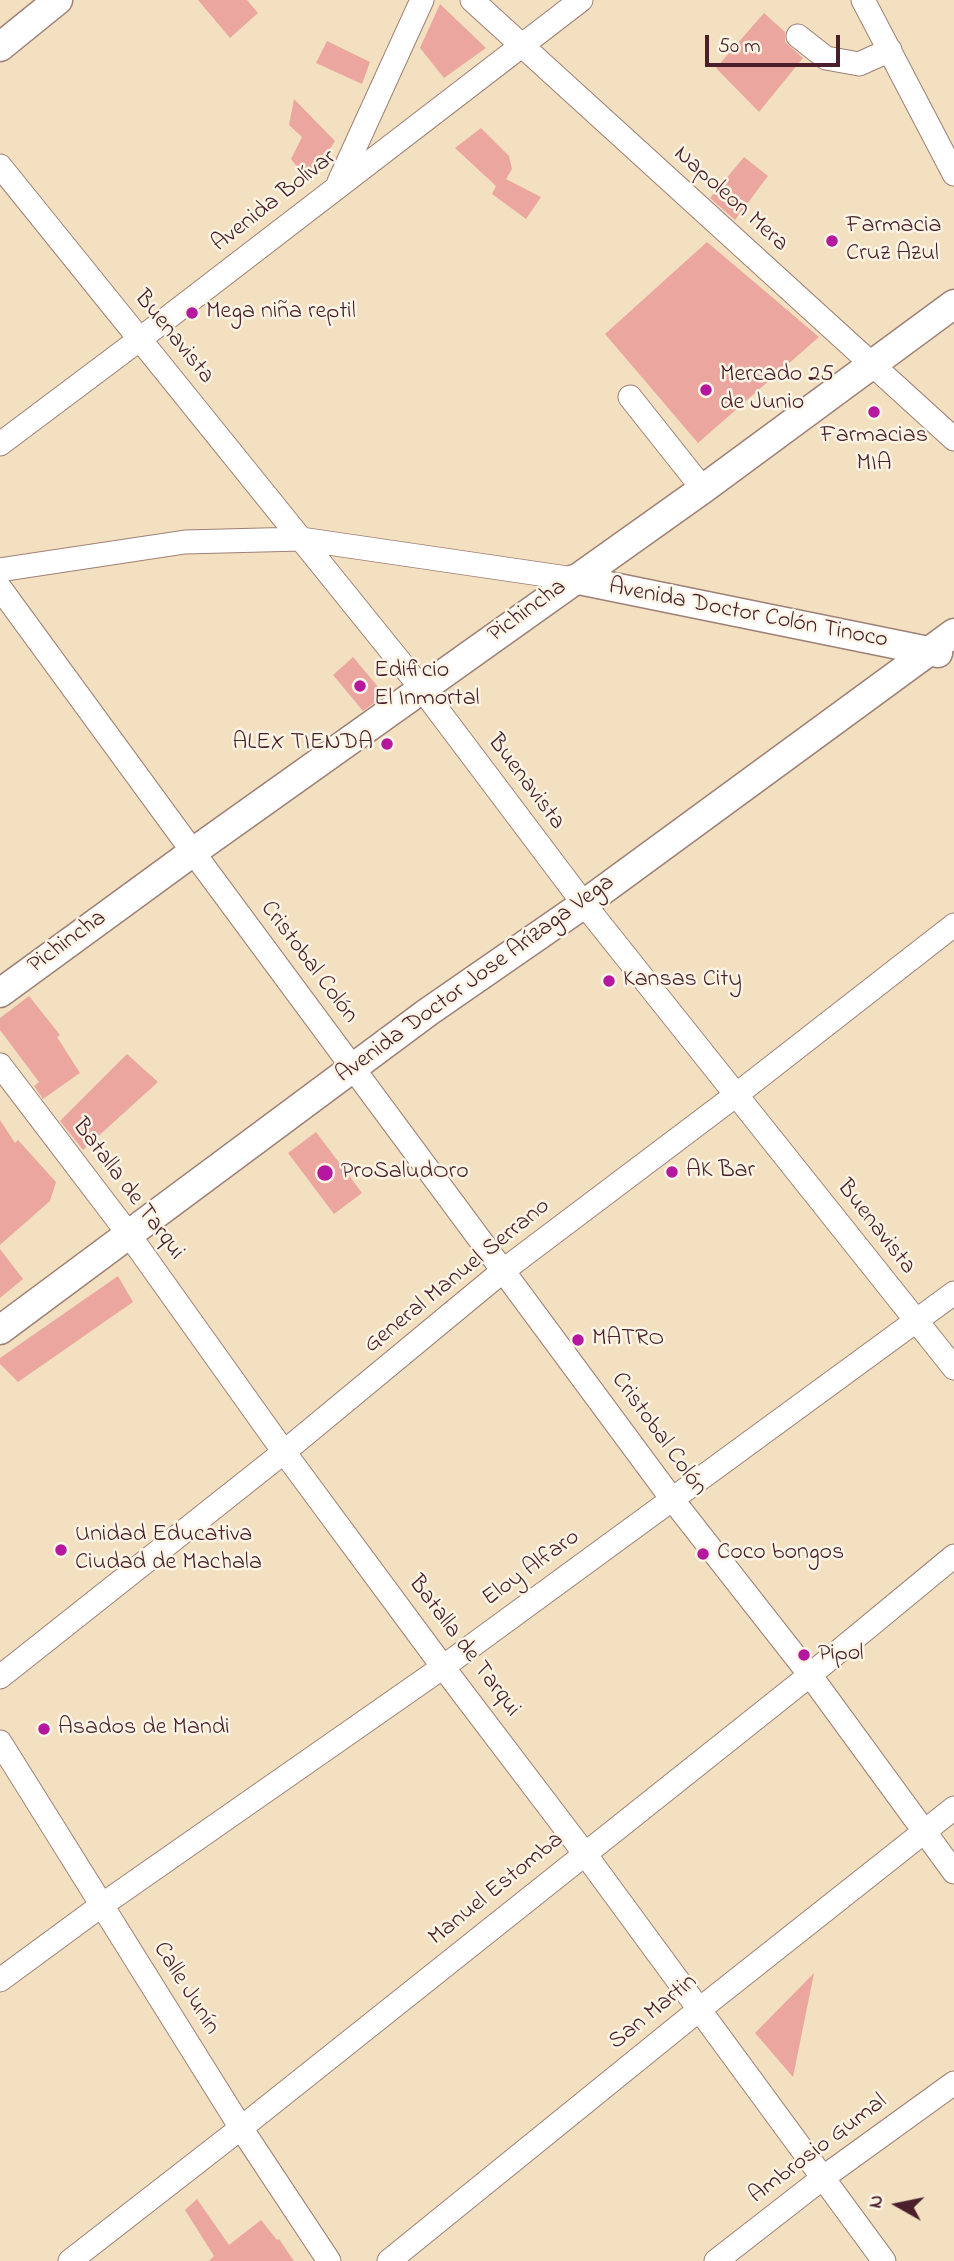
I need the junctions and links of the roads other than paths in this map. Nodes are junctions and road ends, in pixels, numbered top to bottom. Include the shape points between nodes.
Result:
1 (58, 0) edge
2 (422, 0) edge
3 (472, 0) edge
4 (581, 0) edge
5 (863, 0) edge
6 (798, 36) dead end
7 (522, 46) junction
8 (0, 47) edge
9 (890, 50) junction
10 (0, 166) edge
11 (954, 174) edge
12 (337, 187) junction
13 (954, 304) edge
14 (140, 339) junction
15 (873, 365) junction
16 (629, 397) dead end
17 (954, 439) edge
18 (0, 444) edge
19 (703, 489) junction
20 (301, 539) junction
21 (0, 570) edge
22 (574, 579) junction
23 (0, 588) edge
24 (954, 633) edge
25 (941, 654) edge
26 (422, 689) junction
27 (193, 852) junction
28 (584, 904) junction
29 (954, 925) edge
30 (0, 993) edge
31 (0, 1065) edge
32 (354, 1068) junction
33 (736, 1096) junction
34 (129, 1235) junction
35 (504, 1270) junction
36 (954, 1293) edge
37 (915, 1321) junction
38 (0, 1330) edge
39 (954, 1368) edge
40 (284, 1452) junction
41 (672, 1499) junction
42 (954, 1556) edge
43 (443, 1667) junction
44 (810, 1675) junction
45 (0, 1677) edge
46 (0, 1742) edge
47 (954, 1808) edge
48 (926, 1832) junction
49 (585, 1854) junction
50 (954, 1872) edge
51 (102, 1905) junction
52 (0, 1980) edge
53 (700, 2009) junction
54 (954, 2084) edge
55 (241, 2128) junction
56 (824, 2177) junction
57 (70, 2261) edge
58 (329, 2261) edge
59 (389, 2261) edge
60 (716, 2261) edge
61 (884, 2261) edge

1 - 8 main road
2 - 12 street
3 - 7 street, Napoleon Mera
4 - 7 street, Avenida Bolívar
5 - 9 street
6 - 9 street via 826,58 859,64
7 - 12 street, Avenida Bolívar
7 - 15 street, Napoleon Mera
9 - 11 street
10 - 14 street, Buenavista
12 - 14 street, Avenida Bolívar
13 - 15 main road, Pichincha
14 - 18 street, Avenida Bolívar
14 - 20 street, Buenavista
15 - 17 street, Napoleon Mera
15 - 19 main road, Pichincha
16 - 19 street
19 - 22 main road, Pichincha
20 - 21 street, Avenida Doctor Colón Tinoco via 185,542
20 - 22 street, Avenida Doctor Colón Tinoco
20 - 26 street, Buenavista
22 - 25 main road, Avenida Doctor Colón Tinoco
22 - 26 main road, Pichincha
23 - 27 street, Cristobal Colón
24 - 25 main road, Avenida Doctor Jose Arízaga Vega
25 - 28 main road, Avenida Doctor Jose Arízaga Vega
26 - 27 main road, Pichincha
26 - 28 street, Buenavista
27 - 30 main road, Pichincha
27 - 32 street, Cristobal Colón
28 - 32 main road, Avenida Doctor Jose Arízaga Vega
28 - 33 street, Buenavista
29 - 33 street, General Manuel Serrano
31 - 34 street, Batalla de Tarqui
32 - 34 main road, Avenida Doctor Jose Arízaga Vega
32 - 35 street, Cristobal Colón
33 - 35 street, General Manuel Serrano
33 - 37 street, Buenavista
34 - 38 main road, Avenida Doctor Jose Arízaga Vega
34 - 40 street, Batalla de Tarqui
35 - 40 street, General Manuel Serrano
35 - 41 street, Cristobal Colón
36 - 37 street, Eloy Alfaro
37 - 39 street, Buenavista
37 - 41 street, Eloy Alfaro
40 - 43 street, Batalla de Tarqui
40 - 45 street, General Manuel Serrano
41 - 43 street, Eloy Alfaro
41 - 44 street, Cristobal Colón
42 - 44 street, Manuel Estomba
43 - 49 street, Batalla de Tarqui
43 - 51 street, Eloy Alfaro
44 - 48 street, Cristobal Colón
44 - 49 street, Manuel Estomba
46 - 51 street, Calle Junín
47 - 48 street, San Martin
48 - 50 street, Cristobal Colón
48 - 53 street, San Martin
49 - 53 street, Batalla de Tarqui
49 - 55 street, Manuel Estomba
51 - 52 street, Eloy Alfaro
51 - 55 street, Calle Junín
53 - 56 street, Batalla de Tarqui
53 - 59 street, San Martin
54 - 56 street, Ambrosio Gumal
55 - 57 street, Manuel Estomba
55 - 58 street, Calle Junín
56 - 60 street, Ambrosio Gumal
56 - 61 street, Batalla de Tarqui

